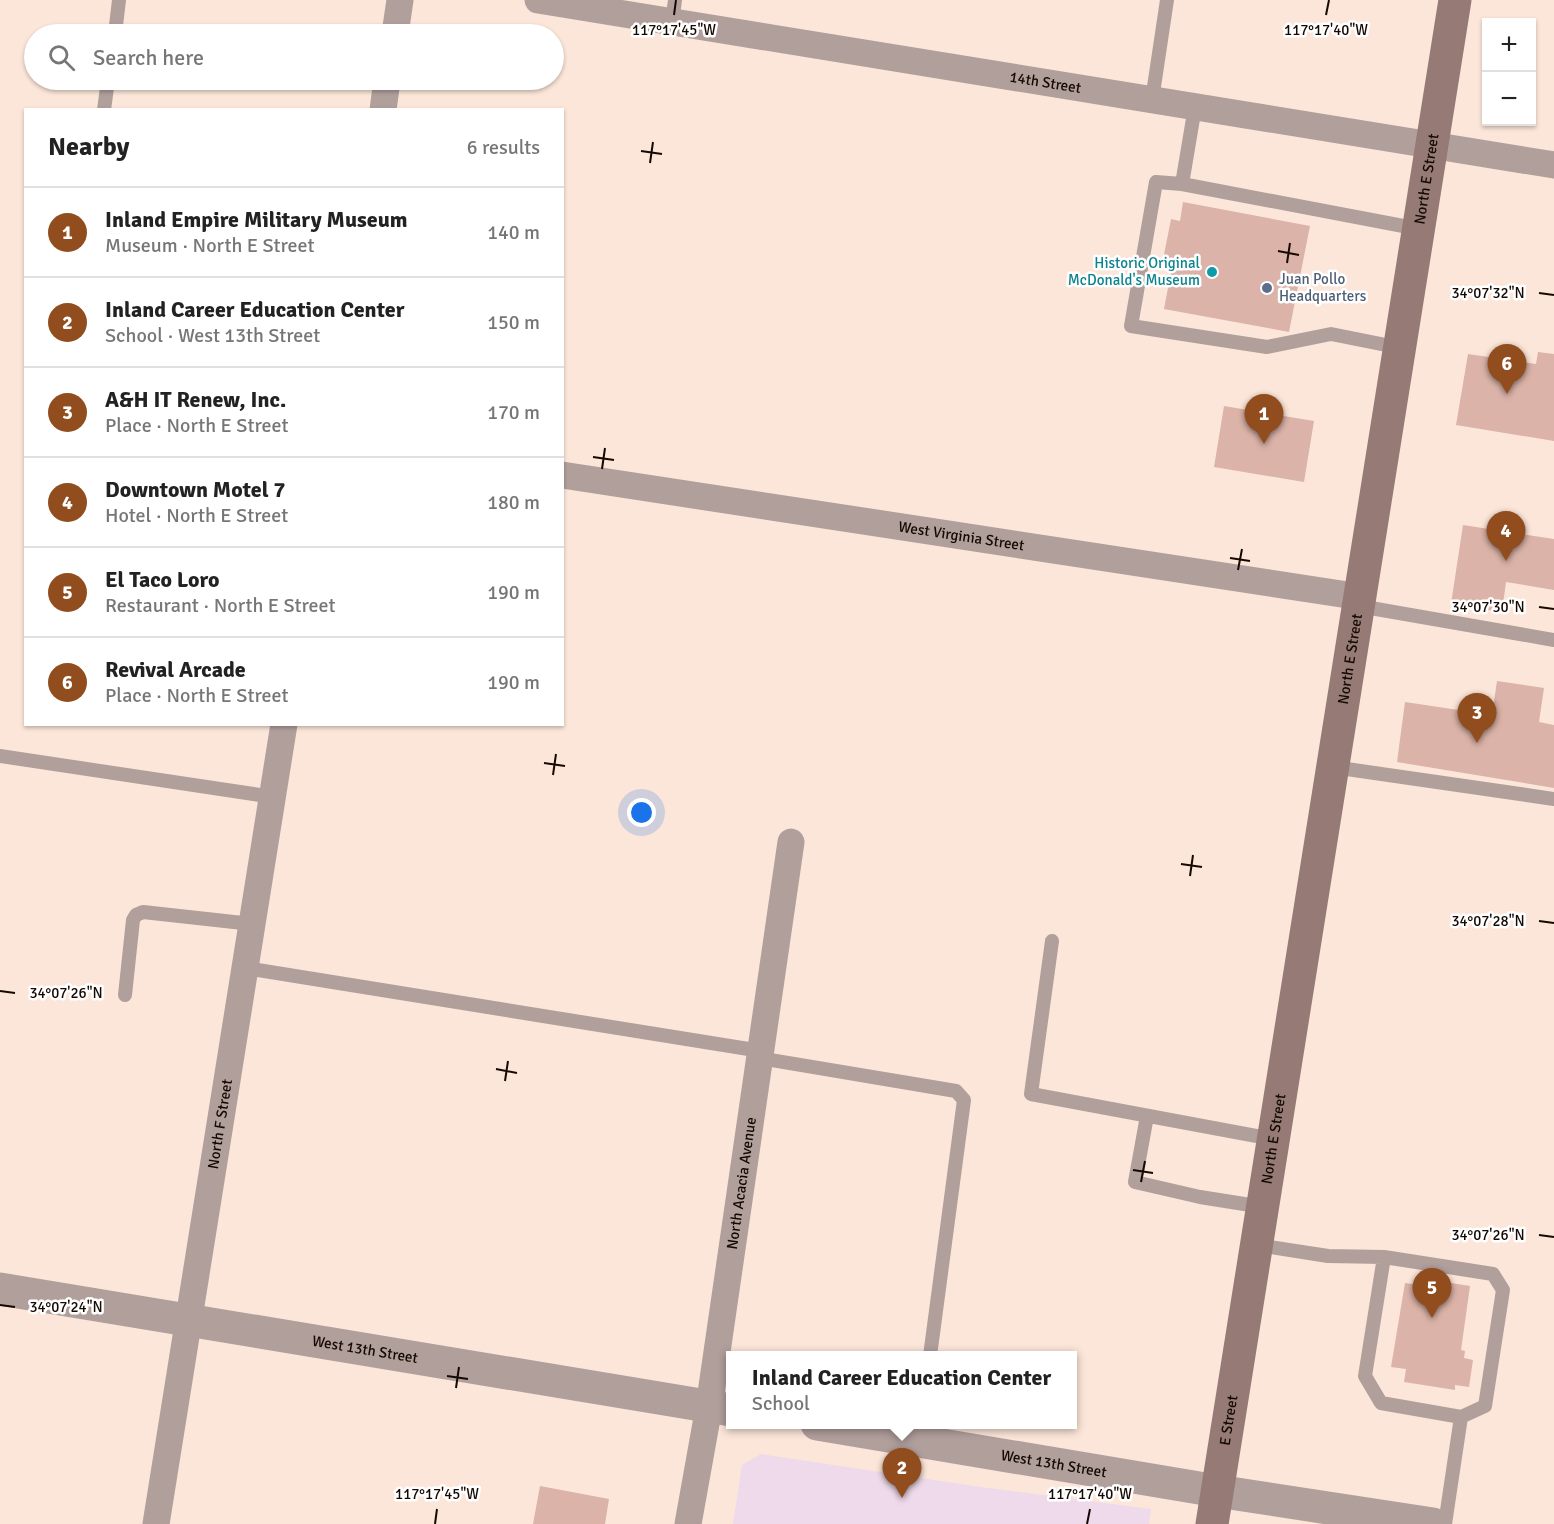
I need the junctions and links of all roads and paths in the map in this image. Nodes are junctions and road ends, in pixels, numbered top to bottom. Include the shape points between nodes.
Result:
1 (119, 0) edge
2 (400, 0) edge
3 (538, 0) edge
4 (1167, 0) edge
5 (1455, 0) edge
6 (673, 11) edge
7 (115, 24) edge
8 (396, 24) edge
9 (107, 90) edge
10 (386, 90) edge
11 (1152, 100) junction
12 (1195, 107) junction
13 (104, 108) edge
14 (383, 108) edge
15 (1432, 146) junction
16 (1554, 165) edge
17 (1182, 184) junction
18 (1420, 230) junction
19 (1401, 348) junction
20 (564, 475) edge
21 (1360, 602) junction
22 (1554, 640) edge
23 (284, 726) edge
24 (0, 756) edge
25 (1333, 767) junction
26 (273, 797) junction
27 (1554, 799) edge
28 (791, 842) dead end
29 (252, 924) junction
30 (1052, 941) dead end
31 (245, 968) junction
32 (125, 995) dead end
33 (760, 1054) junction
34 (1147, 1116) junction
35 (1273, 1139) junction
36 (1263, 1207) junction
37 (1257, 1245) junction
38 (1384, 1257) junction
39 (0, 1289) edge
40 (1245, 1317) joint
41 (189, 1320) junction
42 (726, 1351) edge
43 (931, 1351) edge
44 (726, 1355) edge
45 (720, 1408) edge
46 (1461, 1417) junction
47 (868, 1429) edge
48 (920, 1433) edge
49 (1217, 1491) junction
50 (156, 1524) edge
51 (688, 1524) edge
52 (1212, 1524) edge
53 (1433, 1524) edge
54 (1444, 1524) edge

1 - 7 lane
2 - 8 street
3 - 6 street, 14th Street
4 - 11 lane
5 - 15 main road, North E Street
6 - 11 street, 14th Street
9 - 13 lane
10 - 14 street
11 - 12 street, 14th Street
12 - 15 street, 14th Street
12 - 17 lane
15 - 16 street, 14th Street
15 - 18 main road, North E Street
17 - 18 lane
17 - 19 lane via 1156,182 1131,326 1267,347 1331,334
18 - 19 main road, North E Street
19 - 21 main road, North E Street
20 - 21 street, West Virginia Street
21 - 22 lane
21 - 25 main road, North E Street
23 - 26 street, North F Street
24 - 26 lane
25 - 27 lane
25 - 35 main road, North E Street
26 - 29 street, North F Street
28 - 33 street, North Acacia Avenue
29 - 31 street, North F Street
29 - 32 lane via 144,912 136,915
30 - 34 lane via 1032,1094
31 - 33 lane
31 - 41 street, North F Street
33 - 42 street, North Acacia Avenue
33 - 43 lane via 956,1091 964,1100
34 - 35 lane
34 - 36 lane via 1135,1182
35 - 36 main road, North E Street
36 - 37 main road, North E Street
37 - 38 lane via 1328,1256
37 - 40 main road, North E Street
38 - 46 lane via 1365,1376 1381,1403
38 - 46 lane via 1493,1274 1503,1290 1485,1406
39 - 41 street, West 13th Street
40 - 49 main road, E Street
41 - 45 street, West 13th Street
41 - 50 street, North F Street
44 - 45 street, North Acacia Avenue
45 - 51 street, North Acacia Avenue
46 - 54 lane
47 - 48 street, West 13th Street
48 - 49 street, West 13th Street
49 - 52 main road, E Street
49 - 53 street, West 13th Street

